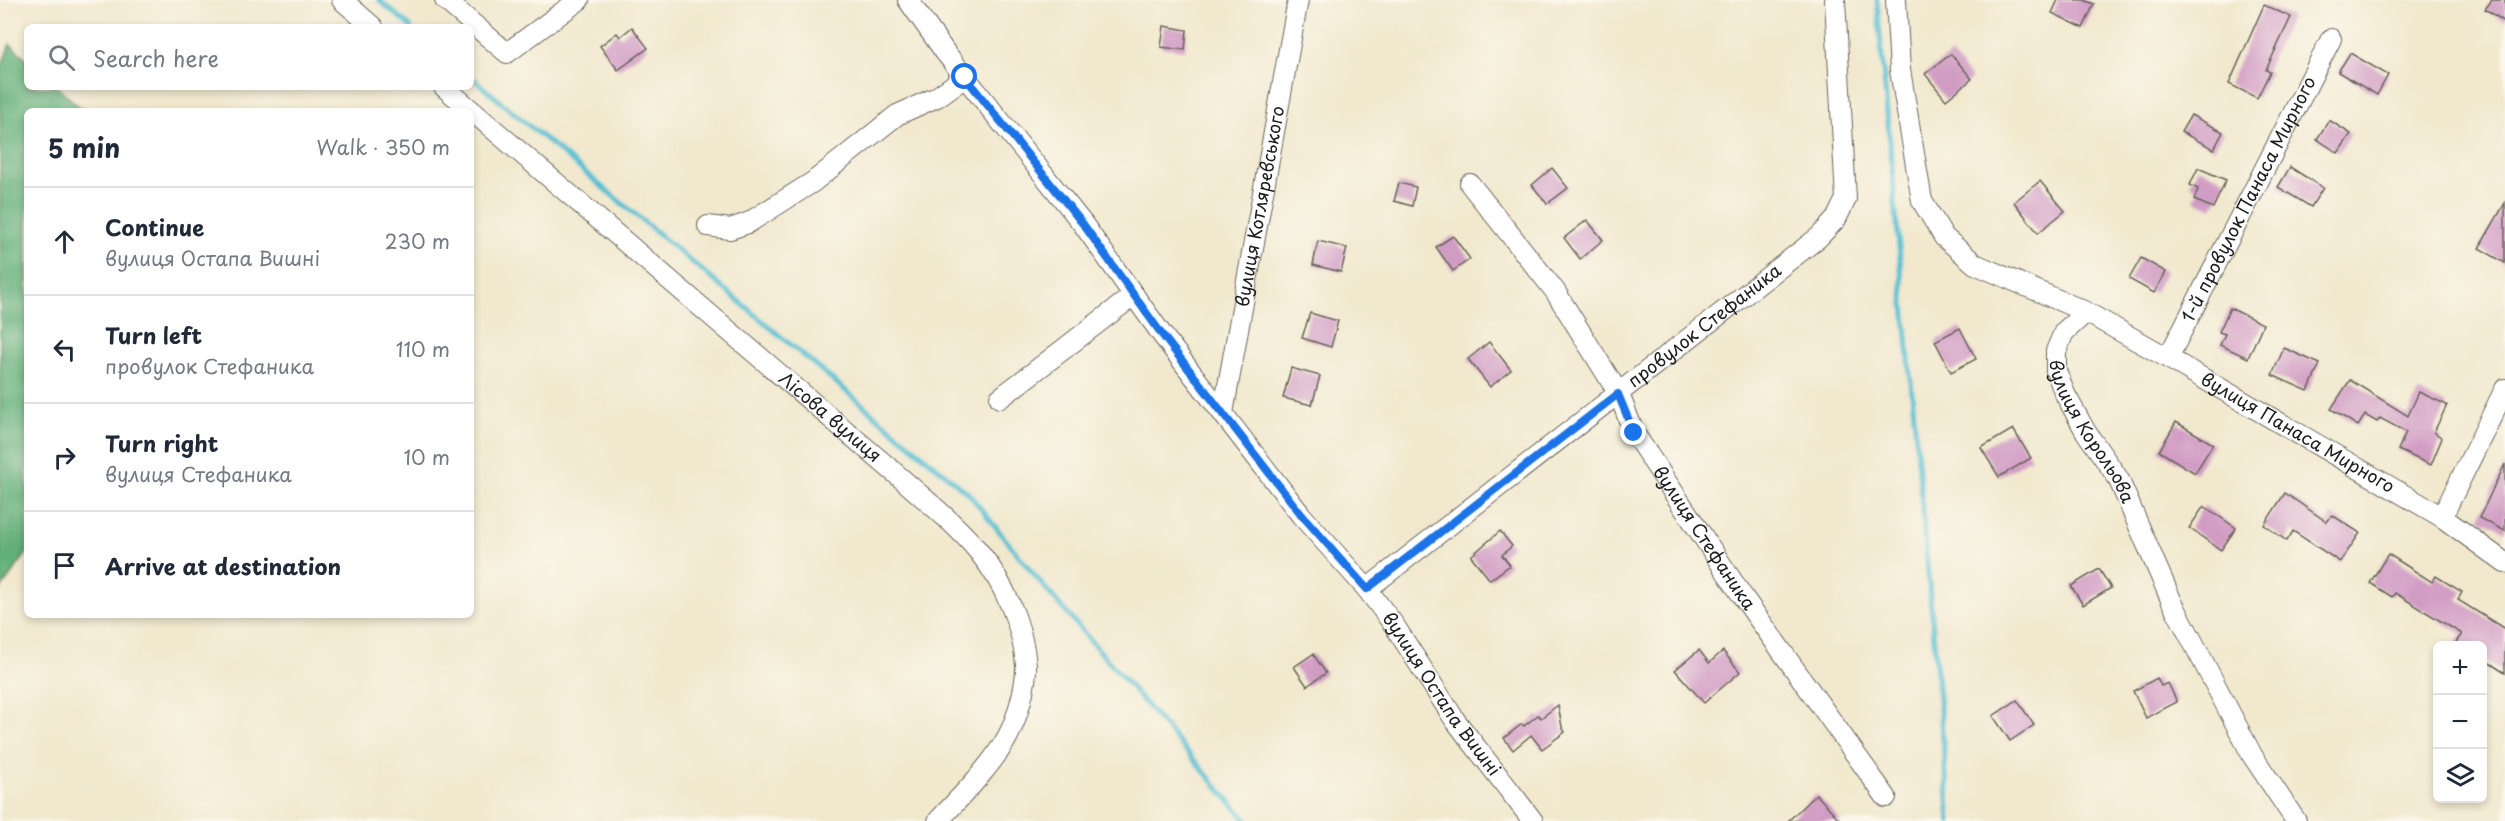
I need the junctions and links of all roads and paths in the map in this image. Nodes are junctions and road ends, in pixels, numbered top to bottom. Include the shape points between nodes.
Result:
1 (342, 0) edge
2 (445, 0) edge
3 (579, 0) edge
4 (908, 0) edge
5 (1298, 0) edge
6 (1834, 0) edge
7 (1896, 0) edge
8 (370, 24) edge
9 (473, 24) edge
10 (474, 25) edge
11 (2331, 39) dead end
12 (965, 77) junction
13 (448, 90) edge
14 (469, 108) edge
15 (474, 113) edge
16 (1470, 184) dead end
17 (708, 226) dead end
18 (1134, 295) junction
19 (2085, 312) junction
20 (2168, 358) junction
21 (2505, 388) edge
22 (1618, 394) junction
23 (1000, 398) dead end
24 (1223, 413) junction
25 (2442, 517) junction
26 (2505, 563) edge
27 (1367, 589) junction
28 (1886, 797) dead end
29 (938, 821) edge
30 (1533, 821) edge
31 (2295, 821) edge

1 - 8 street
2 - 9 street
3 - 10 street via 507,53
4 - 12 street, вулиця Остапа Вишні
5 - 24 street, вулиця Котляревського
6 - 22 street, провулок Стефаника via 1846,199 1836,219 1819,237
7 - 19 street via 1900,70 1922,201 1944,237 1975,264
11 - 20 street, 1-й провулок Панаса Мирного
12 - 17 street via 937,97 897,115 813,182 748,223 730,229
12 - 18 street, вулиця Остапа Вишні via 1083,224
13 - 14 street, Лісова вулиця
15 - 29 street, Лісова вулиця via 902,479 980,553 1003,589 1019,631 1026,667 1008,736
16 - 22 street, вулиця Стефаника via 1555,291
18 - 23 street
18 - 24 street, вулиця Остапа Вишні
19 - 20 street, вулиця Панаса Мирного
19 - 31 street, вулиця Корольова via 2064,332 2056,351 2056,371 2065,394 2118,478 2172,602 2252,755
20 - 25 street, вулиця Панаса Мирного
21 - 25 street
22 - 27 street, провулок Стефаника
22 - 28 street, вулиця Стефаника via 1634,433 1743,597
24 - 27 street, вулиця Остапа Вишні via 1301,514
25 - 26 street, вулиця Панаса Мирного
27 - 30 street, вулиця Остапа Вишні via 1455,720

